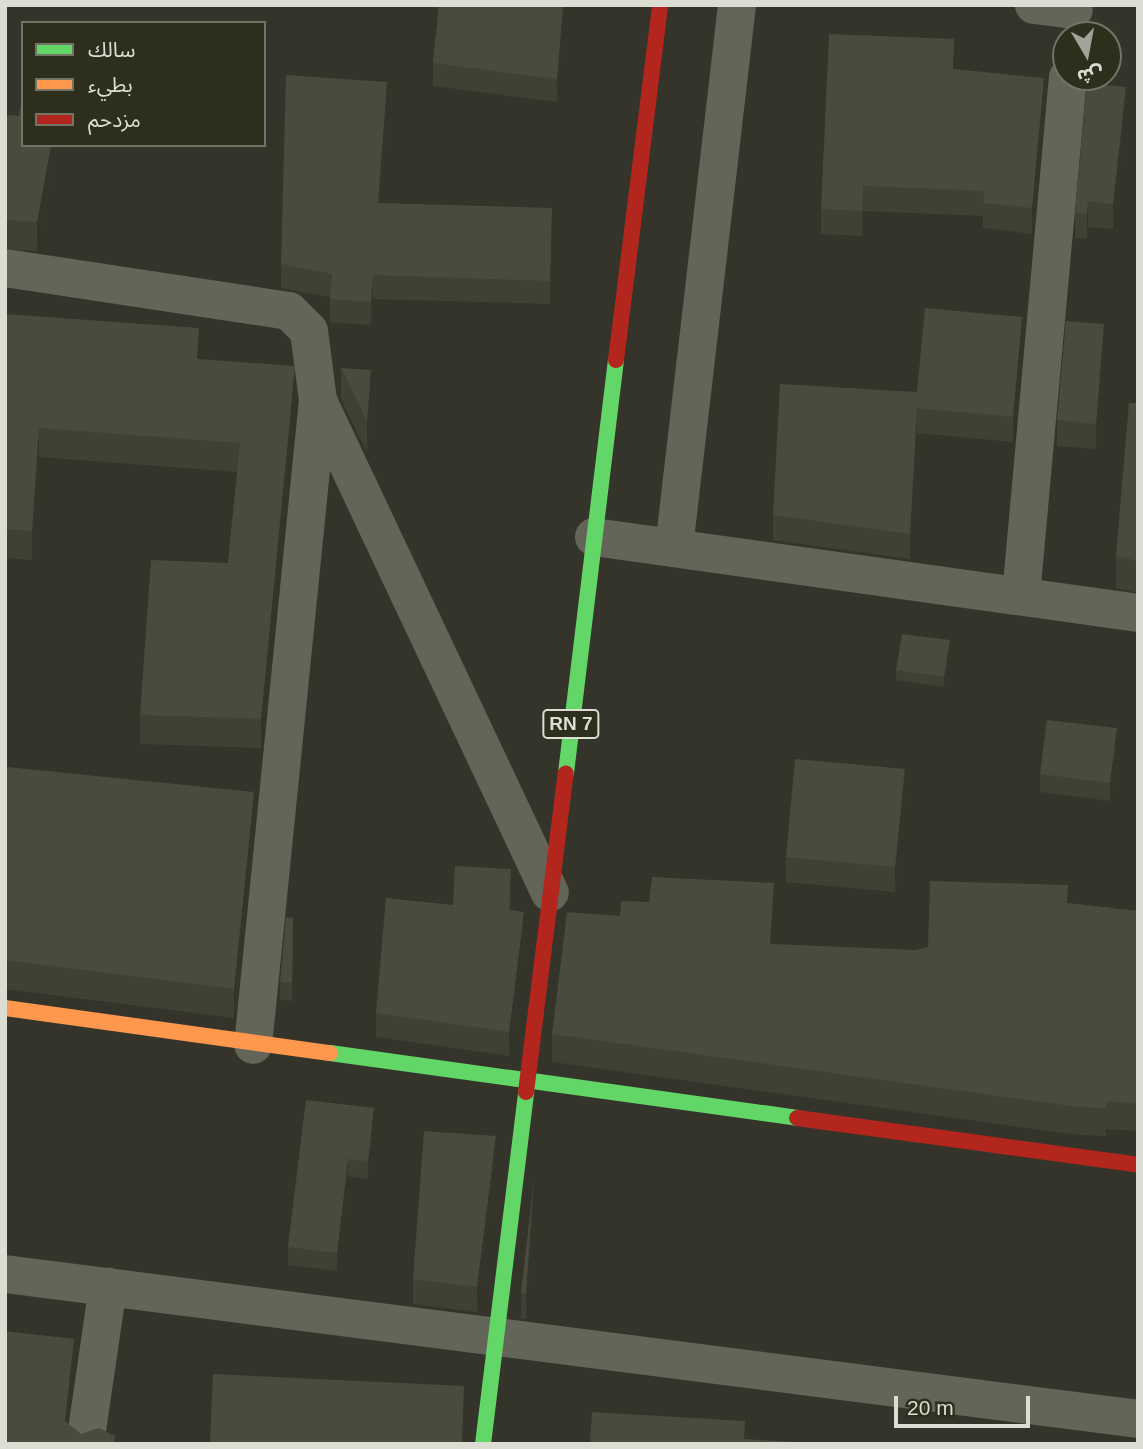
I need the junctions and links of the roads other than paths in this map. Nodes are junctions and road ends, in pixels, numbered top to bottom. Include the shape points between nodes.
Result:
1 (660, 5) edge
2 (737, 5) edge
3 (1034, 5) edge
4 (1073, 17) edge
5 (1067, 91) edge
6 (5, 268) edge
7 (318, 400) junction
8 (594, 537) junction
9 (674, 548) junction
10 (1021, 596) junction
11 (1138, 613) edge
12 (550, 893) junction
13 (5, 1008) edge
14 (253, 1045) junction
15 (526, 1083) junction
16 (1138, 1165) edge
17 (5, 1274) edge
18 (108, 1287) junction
19 (495, 1337) junction
20 (1136, 1427) edge
21 (85, 1444) edge
22 (483, 1444) edge

1 - 8 main road, RN 7
2 - 9 street
3 - 4 street
5 - 10 street
6 - 7 street via 289,311 309,331
7 - 12 street
7 - 14 street
8 - 9 street
8 - 12 main road, RN 7
9 - 10 street
10 - 11 street
12 - 15 main road, RN 7
13 - 14 main road
14 - 15 main road
15 - 16 main road
15 - 19 main road, RN 7
17 - 18 street
18 - 19 street
18 - 21 street
19 - 20 street
19 - 22 main road, RN 7

